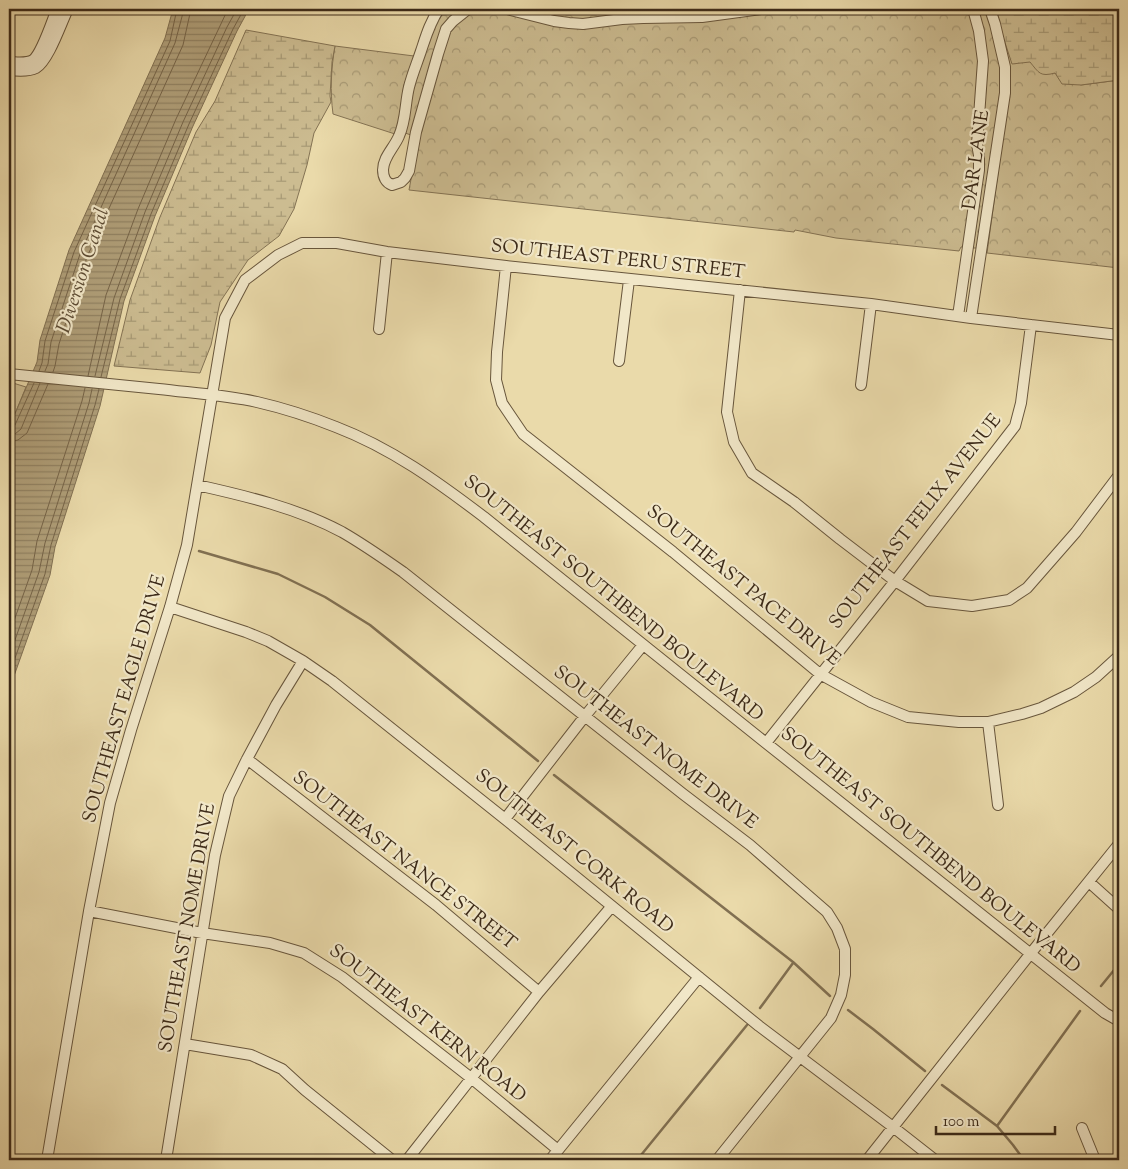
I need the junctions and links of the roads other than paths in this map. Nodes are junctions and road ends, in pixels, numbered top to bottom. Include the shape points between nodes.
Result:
1 (56, 9) edge
2 (68, 9) edge
3 (439, 9) edge
4 (468, 9) edge
5 (507, 9) edge
6 (761, 9) edge
7 (973, 9) edge
8 (990, 9) edge
9 (640, 13) edge
10 (41, 57) junction
11 (9, 62) edge
12 (9, 70) edge
13 (399, 136) junction
14 (414, 141) junction
15 (387, 252) junction
16 (506, 266) junction
17 (629, 280) junction
18 (740, 290) junction
19 (871, 304) junction
20 (958, 316) junction
21 (971, 318) junction
22 (1031, 325) junction
23 (379, 329) dead end
24 (1119, 335) edge
25 (619, 361) dead end
26 (11, 374) edge
27 (861, 385) dead end
28 (211, 395) junction
29 (1119, 475) edge
30 (197, 485) junction
31 (895, 581) junction
32 (170, 606) junction
33 (643, 645) junction
34 (1119, 656) edge
35 (303, 661) junction
36 (820, 674) junction
37 (586, 716) junction
38 (988, 722) junction
39 (766, 743) junction
40 (247, 759) junction
41 (998, 805) dead end
42 (505, 819) junction
43 (1119, 844) edge
44 (1089, 882) junction
45 (612, 906) junction
46 (1119, 908) edge
47 (89, 911) junction
48 (202, 933) junction
49 (1031, 954) junction
50 (699, 977) junction
51 (539, 992) junction
52 (1119, 1021) edge
53 (185, 1044) junction
54 (799, 1056) junction
55 (471, 1078) junction
56 (893, 1127) junction
57 (1082, 1128) dead end
58 (558, 1150) junction
59 (47, 1160) edge
60 (166, 1160) edge
61 (392, 1160) edge
62 (406, 1160) edge
63 (550, 1160) edge
64 (718, 1160) edge
65 (868, 1160) edge
66 (935, 1160) edge
67 (1095, 1160) edge

1 - 10 street
2 - 10 street via 55,39
3 - 13 street via 430,24 409,86
4 - 14 street via 446,29
5 - 9 street via 569,24 622,19
6 - 9 street via 702,16
7 - 20 street, DAR LANE via 983,61 977,144 980,170
8 - 21 street, DAR LANE via 1005,67 1005,92
10 - 11 street via 27,62
10 - 12 street via 37,67 28,71
13 - 14 street
13 - 14 street via 383,166 388,184 405,178
15 - 16 street, SOUTHEAST PERU STREET
15 - 23 street
15 - 28 street, SOUTHEAST PERU STREET via 338,243 302,243 278,255 245,280 225,318
16 - 17 street, SOUTHEAST PERU STREET
16 - 36 street, SOUTHEAST PACE DRIVE via 496,380 502,402 523,434
17 - 18 street, SOUTHEAST PERU STREET
17 - 25 street
18 - 19 street, SOUTHEAST PERU STREET
18 - 31 street via 727,412 734,442 752,472
19 - 20 street, SOUTHEAST PERU STREET
19 - 27 street
20 - 21 street, SOUTHEAST PERU STREET
21 - 22 street, SOUTHEAST PERU STREET
22 - 24 street, SOUTHEAST PERU STREET
22 - 31 street, SOUTHEAST FELIX AVENUE via 1015,426
26 - 28 street, SOUTHEAST SOUTHBEND BOULEVARD
28 - 30 street, SOUTHEAST EAGLE DRIVE
28 - 33 street, SOUTHEAST SOUTHBEND BOULEVARD via 283,409 372,443 406,461 484,517
29 - 31 street via 1076,532 1027,588 1009,600 972,606 928,601
30 - 32 street, SOUTHEAST EAGLE DRIVE via 187,544
30 - 37 street, SOUTHEAST NOME DRIVE via 254,498 302,514 373,550
31 - 36 street, SOUTHEAST FELIX AVENUE
32 - 35 street, SOUTHEAST CORK ROAD via 268,641
32 - 47 street, SOUTHEAST EAGLE DRIVE via 110,803
33 - 37 street
33 - 39 street, SOUTHEAST SOUTHBEND BOULEVARD
34 - 38 street, SOUTHEAST PACE DRIVE via 1074,692 1042,708
35 - 40 street, SOUTHEAST NOME DRIVE
35 - 42 street, SOUTHEAST CORK ROAD
36 - 38 street, SOUTHEAST PACE DRIVE via 870,702 908,717
36 - 39 street, SOUTHEAST FELIX AVENUE
37 - 42 street
37 - 54 street, SOUTHEAST NOME DRIVE via 750,844 827,912 845,949 845,975 831,1018
38 - 41 street
39 - 49 street, SOUTHEAST SOUTHBEND BOULEVARD
40 - 48 street, SOUTHEAST NOME DRIVE via 229,796 214,854
40 - 51 street, SOUTHEAST NANCE STREET via 436,905
42 - 45 street, SOUTHEAST CORK ROAD
43 - 44 street
44 - 46 street
44 - 49 street
45 - 50 street, SOUTHEAST CORK ROAD
45 - 51 street
47 - 48 street, SOUTHEAST KERN ROAD
47 - 59 street, SOUTHEAST EAGLE DRIVE
48 - 53 street, SOUTHEAST NOME DRIVE
48 - 55 street, SOUTHEAST KERN ROAD via 270,943 304,953 342,977
49 - 52 street, SOUTHEAST SOUTHBEND BOULEVARD
49 - 56 street
50 - 54 street, SOUTHEAST CORK ROAD
50 - 58 street
51 - 55 street
53 - 60 street, SOUTHEAST NOME DRIVE
53 - 61 street via 251,1055 282,1069
54 - 56 street, SOUTHEAST CORK ROAD
54 - 64 street, SOUTHEAST NOME DRIVE
55 - 58 street, SOUTHEAST KERN ROAD
55 - 62 street
56 - 65 street
56 - 66 street, SOUTHEAST CORK ROAD
57 - 67 street
58 - 63 street

